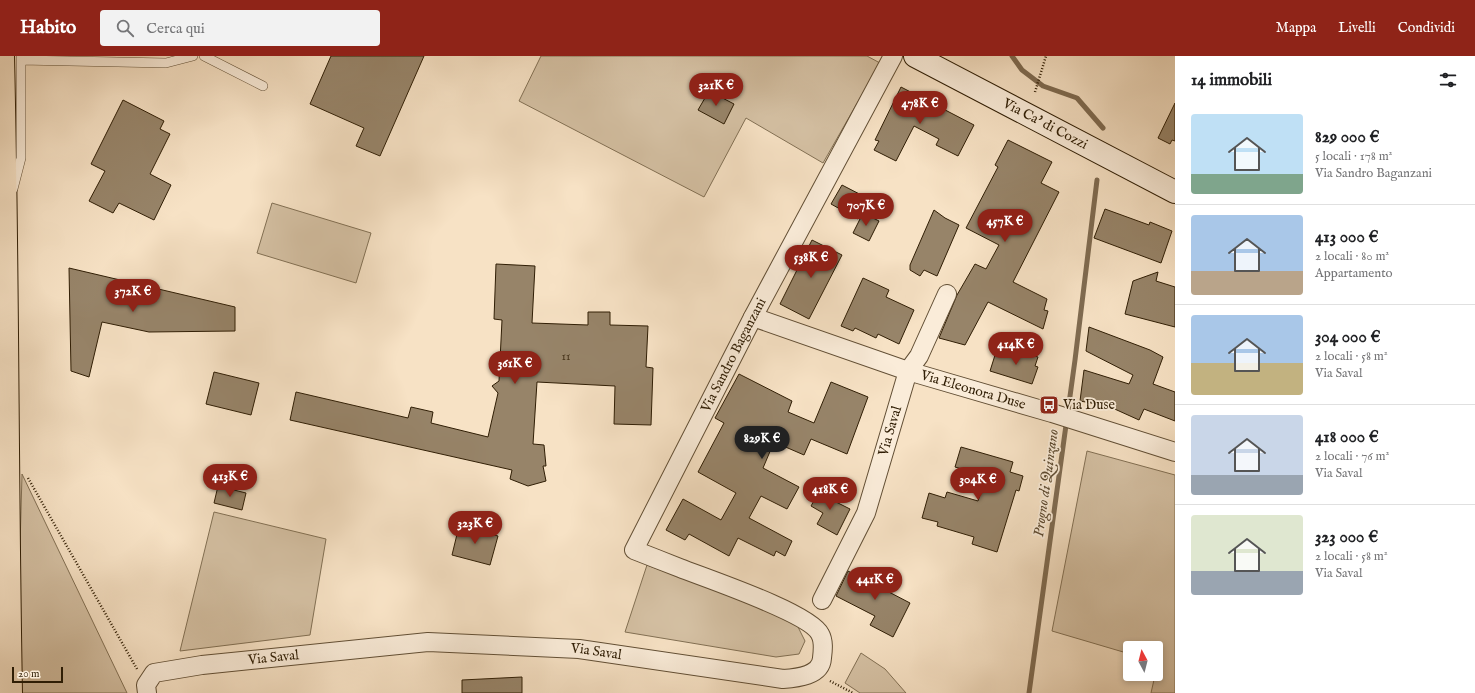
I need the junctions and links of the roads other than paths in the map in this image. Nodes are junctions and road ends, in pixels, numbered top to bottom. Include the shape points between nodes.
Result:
1 (193, 56) edge
2 (204, 56) edge
3 (893, 56) edge
4 (915, 56) edge
5 (15, 57) edge
6 (263, 86) dead end
7 (1175, 192) edge
8 (947, 294) dead end
9 (753, 317) junction
10 (908, 371) junction
11 (1175, 452) edge
12 (822, 600) dead end
13 (814, 672) joint
14 (146, 689) edge
15 (11, 693) edge

1 - 5 lane via 166,63
2 - 6 lane
3 - 9 street, Via Sandro Baganzani
4 - 7 main road, Via Ca' di Cozzi
5 - 15 main road via 7,213 7,454
8 - 10 street, Via Eleonora Duse via 919,356
9 - 10 street, Via Eleonora Duse
9 - 13 street, Via Sandro Baganzani via 634,550 782,608 811,624 820,633 823,642 822,661
10 - 11 street, Via Eleonora Duse
10 - 12 street, Via Saval via 866,513
13 - 14 street, Via Saval via 801,677 783,679 579,649 428,642 154,672

